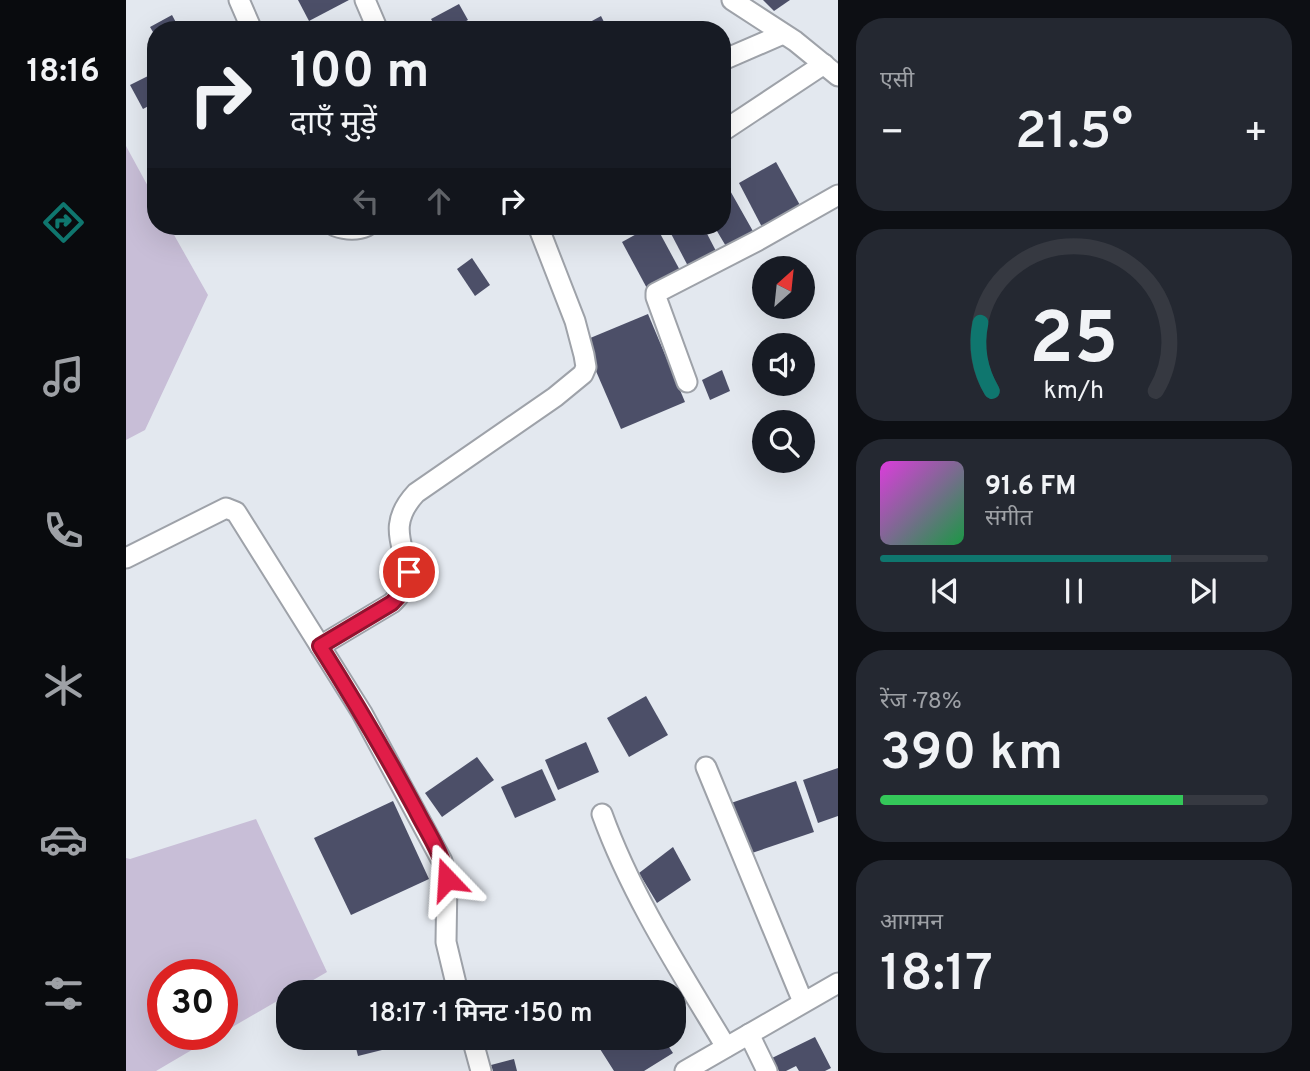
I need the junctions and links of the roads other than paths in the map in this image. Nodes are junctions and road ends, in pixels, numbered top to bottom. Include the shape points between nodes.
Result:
1 (239, 0) edge
2 (365, 0) edge
3 (732, 0) edge
4 (248, 21) edge
5 (374, 21) edge
6 (783, 34) junction
7 (731, 57) edge
8 (831, 70) edge
9 (731, 126) edge
10 (838, 195) edge
11 (542, 235) edge
12 (687, 382) dead end
13 (126, 558) edge
14 (320, 646) junction
15 (706, 767) dead end
16 (602, 814) dead end
17 (455, 980) edge
18 (838, 984) edge
19 (803, 1002) junction
20 (749, 1034) junction
21 (726, 1047) junction
22 (475, 1050) edge
23 (481, 1071) edge
24 (685, 1071) edge
25 (767, 1071) edge

1 - 4 street
2 - 5 street
3 - 6 street
6 - 7 street
6 - 8 street
8 - 9 street
10 - 12 street via 656,293
11 - 14 street via 575,321 586,367 583,374 416,493 398,523 409,572 400,596
13 - 14 street via 226,508 233,509
14 - 17 street via 442,861 447,887 446,942
15 - 19 street
16 - 21 street via 642,903
18 - 19 street
19 - 20 street
20 - 21 street
20 - 25 street
21 - 24 street
22 - 23 street

